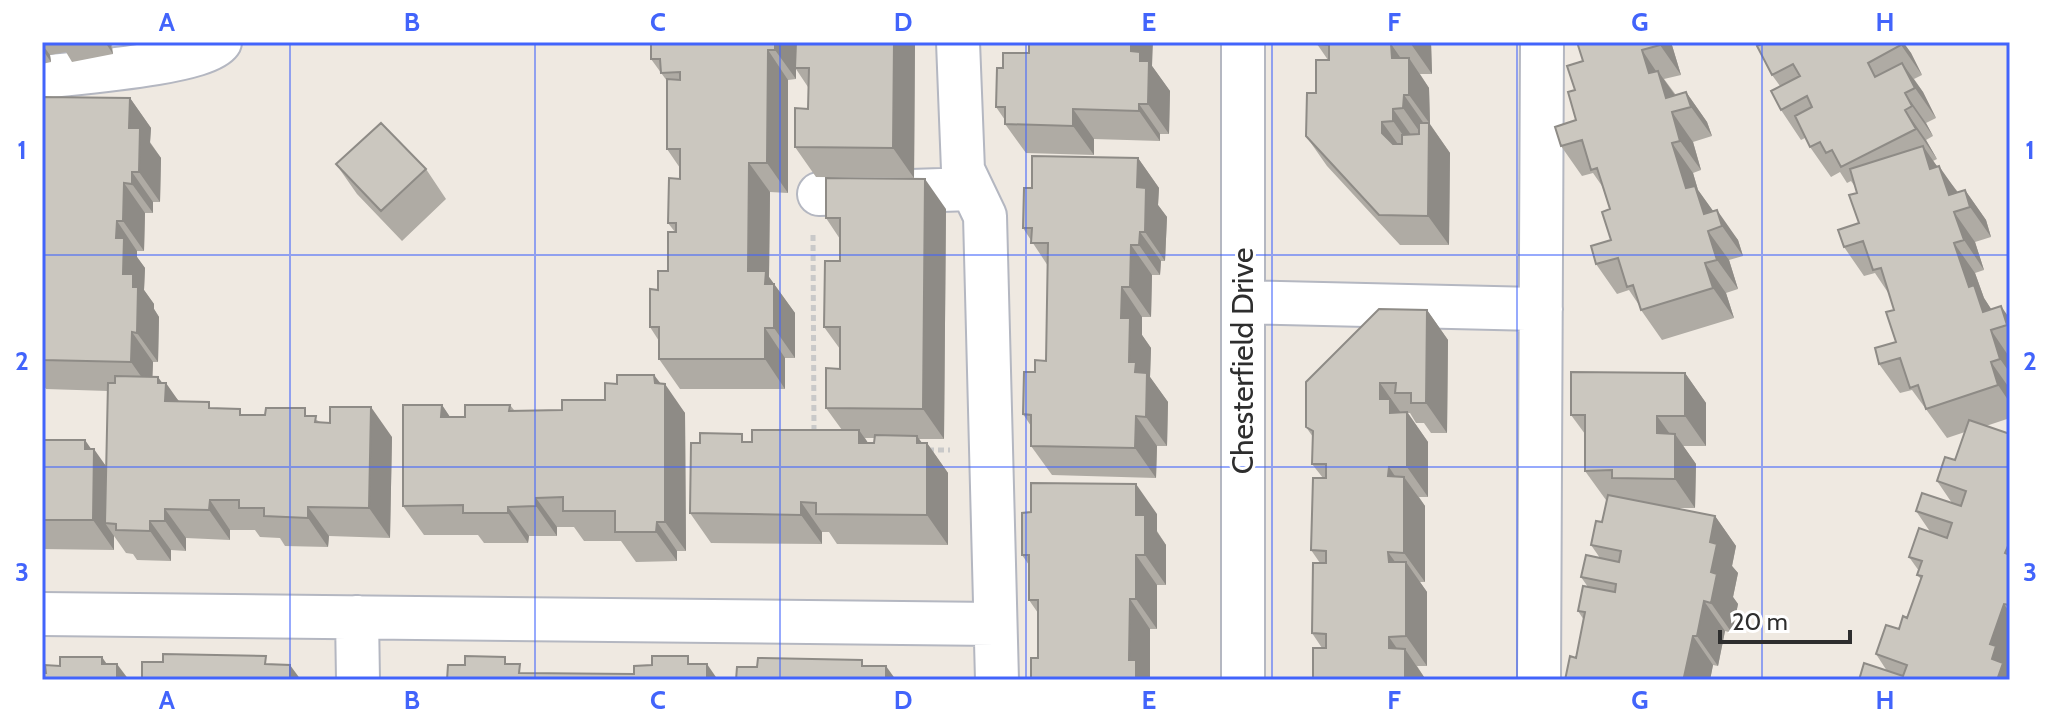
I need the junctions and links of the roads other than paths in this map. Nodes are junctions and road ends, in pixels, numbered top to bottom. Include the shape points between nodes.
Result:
1 (220, 42) edge
2 (958, 42) edge
3 (1243, 42) edge
4 (1542, 42) edge
5 (42, 77) edge
6 (972, 189) junction
7 (816, 211) road end
8 (1243, 302) junction
9 (1541, 309) junction
10 (42, 614) edge
11 (357, 617) junction
12 (995, 624) junction
13 (358, 680) edge
14 (997, 680) edge
15 (1243, 680) edge
16 (1539, 680) edge

1 - 5 street via 190,58
2 - 6 street via 963,170
3 - 8 street, Chesterfield Drive
4 - 9 street
6 - 7 street
6 - 12 street via 985,216
8 - 9 street
8 - 15 street, Chesterfield Drive
9 - 16 street
10 - 11 street
11 - 12 street
11 - 13 street
12 - 14 street

